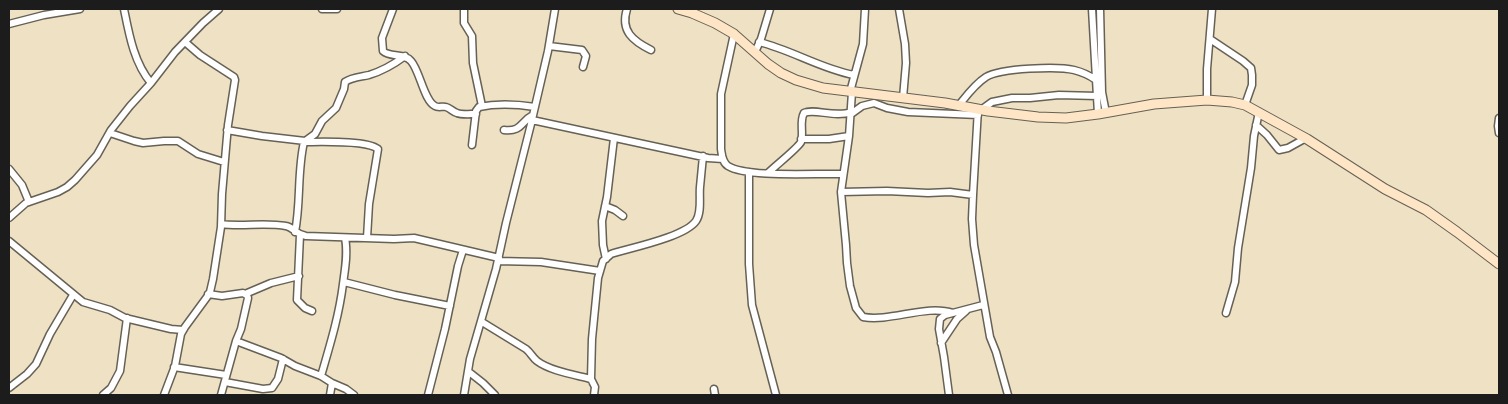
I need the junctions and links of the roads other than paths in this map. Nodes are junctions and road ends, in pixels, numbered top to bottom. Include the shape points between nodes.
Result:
1 (80, 9) edge
2 (124, 9) edge
3 (218, 9) edge
4 (322, 9) edge
5 (337, 9) edge
6 (393, 9) edge
7 (464, 9) edge
8 (555, 9) edge
9 (627, 9) edge
10 (678, 9) edge
11 (770, 9) edge
12 (865, 9) edge
13 (899, 9) edge
14 (1092, 9) edge
15 (1100, 9) edge
16 (1212, 9) edge
17 (9, 24) edge
18 (734, 34) junction
19 (1210, 39) junction
20 (185, 42) junction
21 (759, 42) junction
22 (549, 46) junction
23 (651, 50) dead end
24 (755, 52) junction
25 (404, 56) junction
26 (583, 67) dead end
27 (854, 75) junction
28 (1096, 80) junction
29 (151, 84) junction
30 (851, 92) junction
31 (1096, 96) junction
32 (903, 98) junction
33 (1208, 100) junction
34 (959, 105) junction
35 (482, 106) junction
36 (1246, 106) junction
37 (535, 107) junction
38 (979, 111) junction
39 (1258, 112) junction
40 (851, 113) junction
41 (476, 114) junction
42 (1102, 114) junction
43 (532, 118) junction
44 (1499, 118) edge
45 (1256, 125) junction
46 (227, 130) junction
47 (504, 130) dead end
48 (110, 132) junction
49 (1499, 133) edge
50 (850, 136) junction
51 (614, 138) junction
52 (1306, 138) junction
53 (801, 139) junction
54 (304, 141) junction
55 (472, 145) dead end
56 (703, 156) junction
57 (723, 159) junction
58 (224, 162) junction
59 (9, 169) edge
60 (750, 172) junction
61 (768, 173) junction
62 (843, 174) junction
63 (840, 192) junction
64 (973, 195) junction
65 (30, 202) junction
66 (604, 206) junction
67 (623, 216) dead end
68 (9, 218) edge
69 (221, 224) junction
70 (297, 234) junction
71 (345, 238) junction
72 (367, 238) junction
73 (9, 241) edge
74 (463, 250) junction
75 (498, 259) junction
76 (606, 259) junction
77 (1499, 264) edge
78 (600, 271) junction
79 (299, 276) junction
80 (344, 282) junction
81 (208, 294) junction
82 (245, 294) junction
83 (73, 295) junction
84 (983, 305) junction
85 (450, 306) junction
86 (968, 309) junction
87 (312, 311) dead end
88 (952, 313) junction
89 (1226, 313) dead end
90 (127, 318) junction
91 (482, 322) junction
92 (183, 330) junction
93 (236, 341) junction
94 (941, 343) junction
95 (284, 359) junction
96 (174, 368) junction
97 (469, 372) junction
98 (321, 376) junction
99 (226, 378) junction
100 (591, 380) junction
101 (332, 383) junction
102 (9, 388) edge
103 (103, 395) edge
104 (164, 395) edge
105 (221, 395) edge
106 (330, 395) edge
107 (354, 395) edge
108 (428, 395) edge
109 (464, 395) edge
110 (495, 395) edge
111 (594, 395) edge
112 (776, 395) edge
113 (949, 395) edge
114 (1008, 395) edge

1 - 17 street
2 - 29 street via 138,63
3 - 20 street
4 - 5 street
6 - 25 street via 382,38 383,51
7 - 35 street via 464,23 472,36 473,64
8 - 22 street
9 - 23 street via 626,29 639,44
10 - 18 street
11 - 21 street
12 - 27 street via 863,44
13 - 32 street via 906,63
14 - 28 street
15 - 42 street
16 - 19 street
18 - 24 street
18 - 57 street via 721,94
19 - 33 street
19 - 36 street via 1251,68 1252,86
20 - 29 street
20 - 46 street via 200,56 235,78
21 - 24 street
21 - 27 street via 833,71
22 - 26 street via 582,50 586,56
22 - 37 street
24 - 30 street via 768,64 796,80
25 - 41 street via 416,68 434,106 446,107 459,114
25 - 54 street via 392,66 345,82 336,108 322,121 318,131
27 - 30 street
28 - 31 street
28 - 34 street via 1082,72 1064,69 1004,70 987,76
29 - 48 street
30 - 32 street
30 - 40 street
31 - 38 street via 1012,98 992,102
31 - 42 street
32 - 34 street
33 - 36 street
33 - 42 street via 1154,104
34 - 38 street
35 - 37 street
35 - 41 street via 477,108
36 - 39 street
37 - 43 street
38 - 40 street via 908,112 874,104 862,106
38 - 42 street via 1066,118
38 - 64 street
39 - 45 street
39 - 52 street
40 - 50 street
40 - 53 street via 807,112 802,117
41 - 55 street
43 - 47 street via 514,131
43 - 51 street
43 - 75 street
44 - 49 street
45 - 52 street via 1279,150
45 - 89 street via 1235,282
46 - 54 street
46 - 58 street
48 - 58 street via 142,143 178,142 198,154
48 - 65 street via 97,155 67,187
50 - 53 street
50 - 62 street
51 - 56 street
51 - 66 street
52 - 77 street via 1385,189 1426,210
53 - 61 street via 794,150
54 - 70 street
54 - 72 street via 360,144 378,149
56 - 57 street
56 - 76 street via 696,221 670,236 610,254
57 - 60 street via 730,167
58 - 69 street
59 - 65 street
60 - 61 street
60 - 112 street via 752,304
61 - 62 street
62 - 63 street
63 - 64 street
63 - 88 street via 850,286 860,315 869,318 942,310
64 - 84 street via 974,245
65 - 68 street
66 - 67 street
66 - 76 street via 602,221
69 - 70 street via 288,226
69 - 81 street
70 - 71 street
70 - 79 street
71 - 72 street
71 - 80 street
72 - 74 street via 414,238
73 - 83 street
74 - 75 street
74 - 85 street
75 - 78 street
75 - 91 street
76 - 78 street
78 - 100 street
79 - 82 street
79 - 87 street via 298,302
80 - 85 street
80 - 98 street via 336,327
81 - 82 street
81 - 92 street
82 - 93 street via 248,298 246,309
83 - 90 street via 83,302
83 - 102 street via 36,364
84 - 86 street
84 - 114 street
85 - 108 street
86 - 88 street
86 - 94 street
88 - 94 street via 940,319
90 - 92 street
90 - 103 street via 120,371
91 - 97 street
91 - 100 street via 532,353 536,361
92 - 96 street
93 - 95 street
93 - 99 street
94 - 113 street
95 - 98 street
95 - 99 street via 272,388 262,389
96 - 99 street
96 - 104 street
97 - 109 street
97 - 110 street
98 - 101 street
99 - 105 street
100 - 111 street via 595,387
101 - 106 street
101 - 107 street

